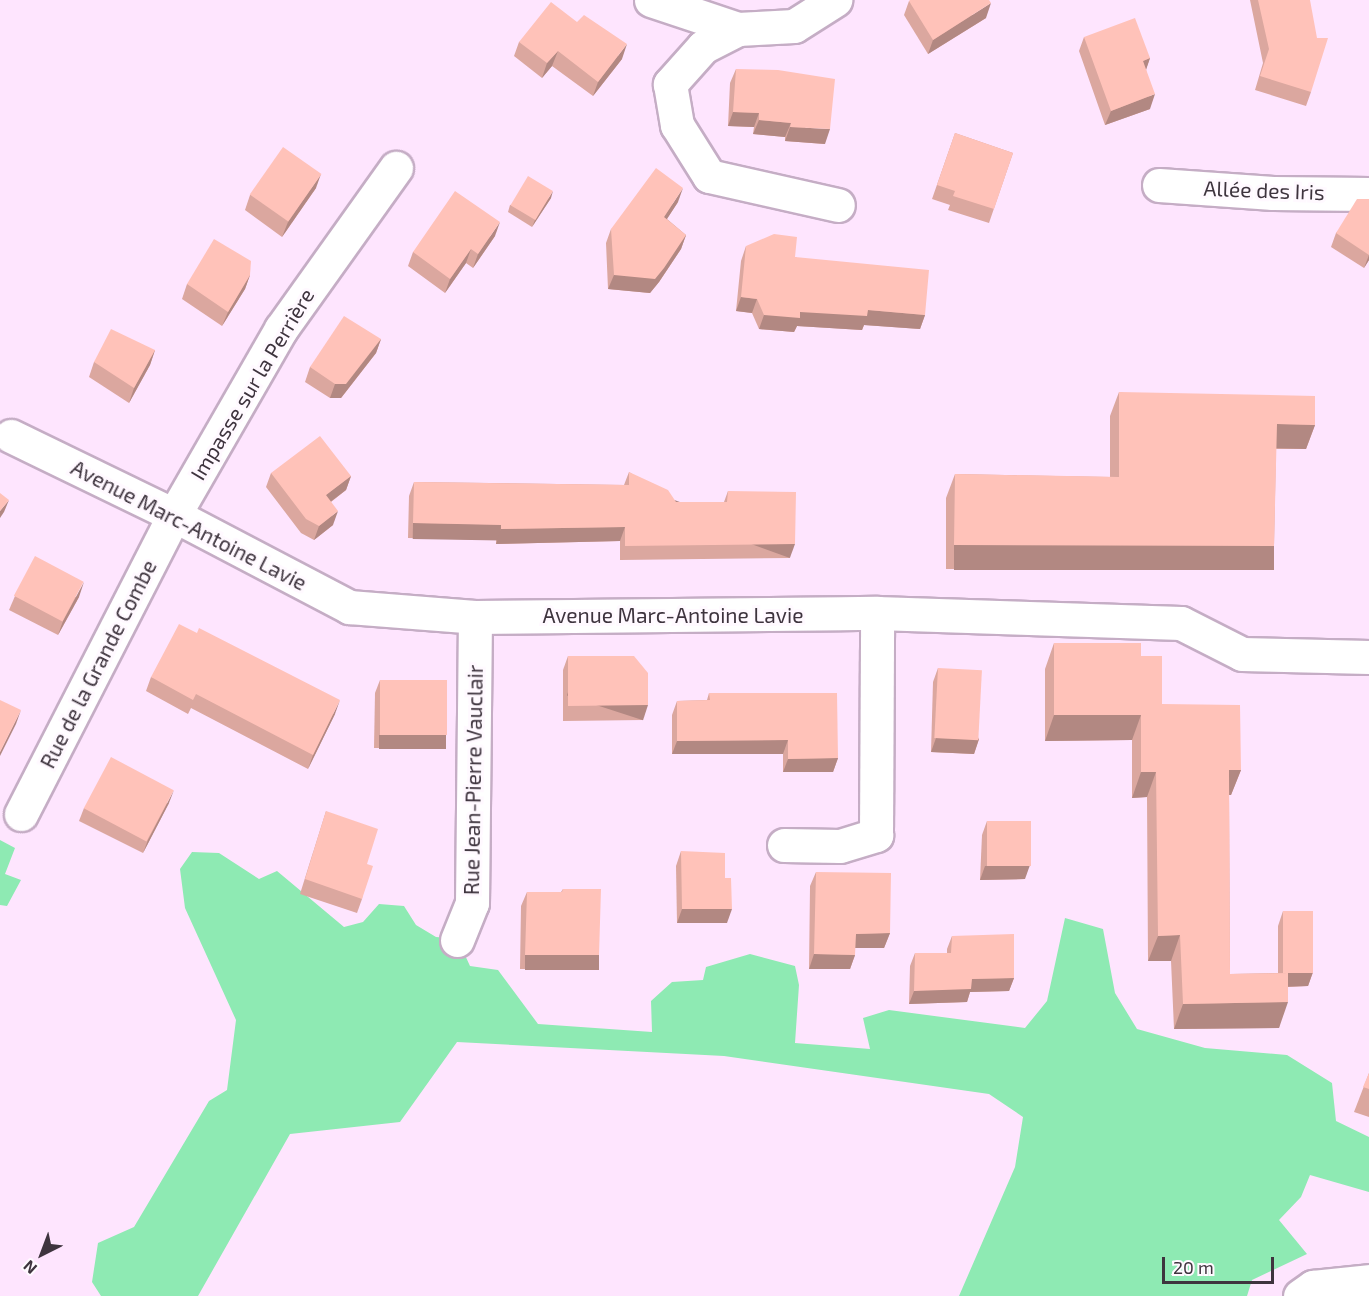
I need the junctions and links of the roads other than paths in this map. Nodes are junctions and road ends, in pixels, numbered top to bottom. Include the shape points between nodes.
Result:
1 (651, 0) edge
2 (835, 0) edge
3 (738, 29) junction
4 (396, 168) dead end
5 (1159, 185) dead end
6 (1369, 194) edge
7 (838, 205) dead end
8 (11, 436) dead end
9 (174, 514) junction
10 (877, 613) junction
11 (475, 617) junction
12 (1369, 657) edge
13 (21, 814) dead end
14 (784, 845) dead end
15 (457, 940) dead end
16 (1369, 1281) edge
17 (1300, 1296) edge

1 - 3 street
2 - 3 street via 794,26
3 - 7 street via 703,47 670,84 677,125 709,176
4 - 9 street, Impasse sur la Perrière via 281,329
5 - 6 street, Allée des Iris via 1273,193
8 - 9 street, Avenue Marc-Antoine Lavie
9 - 11 street, Avenue Marc-Antoine Lavie via 349,607
9 - 13 street, Rue de la Grande Combe
10 - 11 street, Avenue Marc-Antoine Lavie
10 - 12 street, Avenue Marc-Antoine Lavie via 1181,623 1242,654
10 - 14 street via 876,835 840,846
11 - 15 street, Rue Jean-Pierre Vauclair via 472,903
16 - 17 street via 1313,1287

